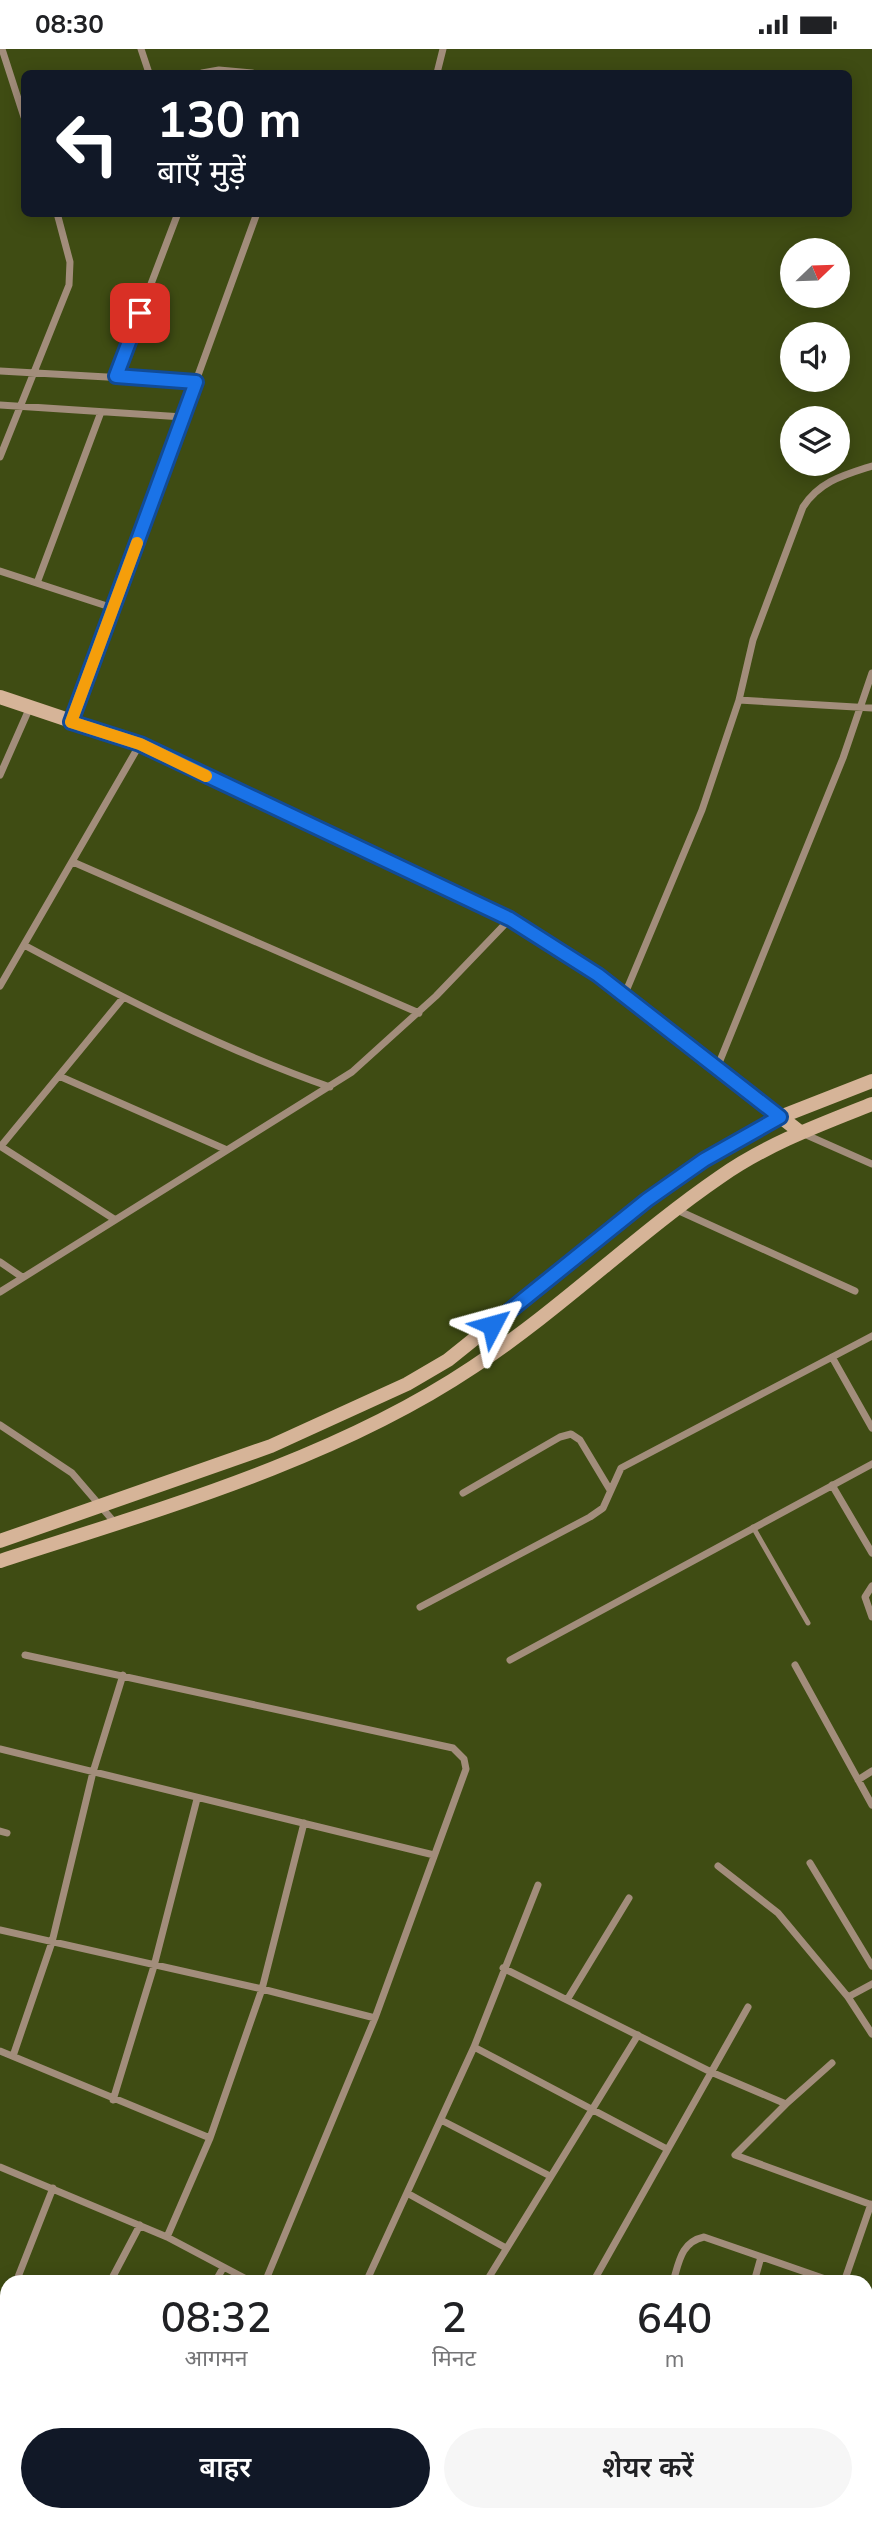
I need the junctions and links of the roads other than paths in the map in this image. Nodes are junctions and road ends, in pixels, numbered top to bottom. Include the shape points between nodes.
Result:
1 (2, 49) edge
2 (141, 49) edge
3 (443, 49) edge
4 (148, 70) edge
5 (438, 70) edge
6 (21, 108) edge
7 (58, 217) edge
8 (176, 217) edge
9 (256, 217) edge
10 (0, 371) edge
11 (34, 373) junction
12 (116, 376) junction
13 (196, 382) junction
14 (0, 405) edge
15 (18, 406) junction
16 (100, 412) junction
17 (183, 418) junction
18 (0, 457) edge
19 (872, 466) edge
20 (0, 571) edge
21 (37, 583) junction
22 (113, 608) junction
23 (872, 673) edge
24 (0, 697) edge
25 (739, 700) junction
26 (30, 706) junction
27 (862, 706) junction
28 (872, 708) edge
29 (71, 722) junction
30 (140, 744) junction
31 (0, 775) edge
32 (72, 862) junction
33 (510, 919) junction
34 (24, 945) junction
35 (0, 986) edge
36 (624, 996) junction
37 (123, 998) junction
38 (419, 1013) junction
39 (717, 1069) junction
40 (60, 1076) junction
41 (872, 1081) edge
42 (330, 1087) junction
43 (872, 1104) edge
44 (780, 1117) junction
45 (800, 1132) junction
46 (1, 1146) edge
47 (226, 1150) junction
48 (872, 1164) edge
49 (677, 1210) junction
50 (114, 1219) junction
51 (0, 1262) edge
52 (22, 1277) junction
53 (855, 1291) dead end
54 (0, 1292) edge
55 (872, 1336) edge
56 (832, 1357) junction
57 (0, 1425) edge
58 (872, 1428) edge
59 (872, 1464) edge
60 (832, 1485) junction
61 (611, 1490) junction
62 (463, 1493) dead end
63 (103, 1505) junction
64 (116, 1523) junction
65 (753, 1527) junction
66 (0, 1541) edge
67 (872, 1553) edge
68 (0, 1562) edge
69 (872, 1586) edge
70 (420, 1607) dead end
71 (872, 1618) edge
72 (808, 1623) dead end
73 (25, 1655) dead end
74 (510, 1660) dead end
75 (795, 1665) dead end
76 (123, 1675) junction
77 (0, 1749) edge
78 (872, 1771) edge
79 (93, 1772) junction
80 (858, 1780) junction
81 (197, 1799) junction
82 (872, 1805) edge
83 (304, 1822) junction
84 (434, 1855) junction
85 (810, 1863) dead end
86 (718, 1866) dead end
87 (538, 1885) dead end
88 (629, 1898) dead end
89 (0, 1930) edge
90 (52, 1942) junction
91 (154, 1966) junction
92 (872, 1966) edge
93 (503, 1968) junction
94 (872, 1984) edge
95 (262, 1989) junction
96 (848, 1997) junction
97 (567, 2000) junction
98 (748, 2007) dead end
99 (374, 2018) junction
100 (872, 2034) edge
101 (638, 2035) junction
102 (474, 2047) junction
103 (0, 2051) edge
104 (13, 2056) junction
105 (832, 2063) dead end
106 (711, 2072) junction
107 (113, 2100) junction
108 (786, 2103) junction
109 (593, 2107) junction
110 (441, 2120) junction
111 (210, 2139) junction
112 (667, 2149) junction
113 (0, 2167) edge
114 (550, 2176) junction
115 (53, 2187) junction
116 (407, 2193) junction
117 (871, 2205) edge
118 (140, 2225) junction
119 (167, 2237) junction
120 (506, 2248) junction
121 (761, 2257) junction
122 (223, 2268) junction
123 (19, 2275) edge
124 (114, 2275) edge
125 (219, 2275) edge
126 (238, 2275) edge
127 (268, 2275) edge
128 (369, 2275) edge
129 (490, 2275) edge
130 (597, 2275) edge
131 (675, 2275) edge
132 (756, 2275) edge
133 (814, 2275) edge
134 (846, 2275) edge

1 - 6 street
2 - 4 street
3 - 5 street
7 - 11 street via 70,262 69,285
8 - 12 street
9 - 13 street
10 - 11 street
11 - 12 street
11 - 15 street
12 - 13 street
13 - 17 street
14 - 15 street
15 - 16 street
15 - 18 street
16 - 17 street
16 - 21 street
17 - 22 street
19 - 25 street via 832,479 813,491 803,507 753,640
20 - 21 street
21 - 22 street
22 - 29 street
23 - 27 street
24 - 26 main road
25 - 27 street
25 - 36 street via 702,810
26 - 29 main road
26 - 31 street
27 - 28 street
27 - 39 street
29 - 30 main road
30 - 32 street
30 - 33 main road
32 - 34 street
32 - 38 street
33 - 36 main road
33 - 38 street
34 - 35 street
34 - 37 street
36 - 39 main road
37 - 40 street
37 - 42 street
38 - 42 street
39 - 44 main road
40 - 46 street
40 - 47 street
41 - 44 main road
42 - 47 street
43 - 45 main road
44 - 45 main road
44 - 63 main road via 704,1160 647,1200 448,1360 350,1412
45 - 48 street
45 - 49 main road via 720,1176
46 - 50 street
47 - 50 street
49 - 53 street
49 - 64 main road via 472,1369 329,1445
50 - 52 street
51 - 52 street
52 - 54 street
55 - 56 street
56 - 58 street
56 - 61 street via 621,1468
57 - 63 street via 72,1473
59 - 60 street
60 - 65 street
60 - 67 street
61 - 62 street via 580,1440 571,1434
61 - 70 street via 603,1508 590,1517
63 - 64 street
63 - 66 main road
64 - 68 main road
65 - 72 lane
65 - 74 street
69 - 71 street via 865,1597
73 - 76 street
75 - 80 street
76 - 79 street
76 - 84 street via 459,1751 466,1769
77 - 79 street
78 - 80 street
79 - 81 street
79 - 90 street
80 - 82 street
81 - 83 street
81 - 91 street
83 - 84 street
83 - 95 street
84 - 99 street
85 - 92 street
86 - 96 street via 778,1913
87 - 93 street
88 - 97 street
89 - 90 street
90 - 91 street
90 - 104 street
91 - 95 street
91 - 107 street
93 - 97 street
93 - 102 street
94 - 96 street
95 - 99 street
95 - 111 street
96 - 100 street
97 - 101 street
98 - 106 street
99 - 127 street
101 - 106 street
101 - 109 street
102 - 109 street
102 - 110 street
103 - 104 street
104 - 107 street
105 - 108 street
106 - 108 street
106 - 112 street
107 - 111 street
108 - 117 street via 735,2155
109 - 112 street
109 - 114 street
110 - 114 street
110 - 116 street
111 - 119 street
112 - 130 street
113 - 115 street
114 - 120 street
115 - 118 street
115 - 123 street
116 - 120 street
116 - 128 street
117 - 134 street
118 - 119 street
118 - 124 street
119 - 122 street
120 - 129 street
121 - 131 street via 704,2237 683,2249
121 - 132 street
121 - 133 street
122 - 125 street
122 - 126 street

